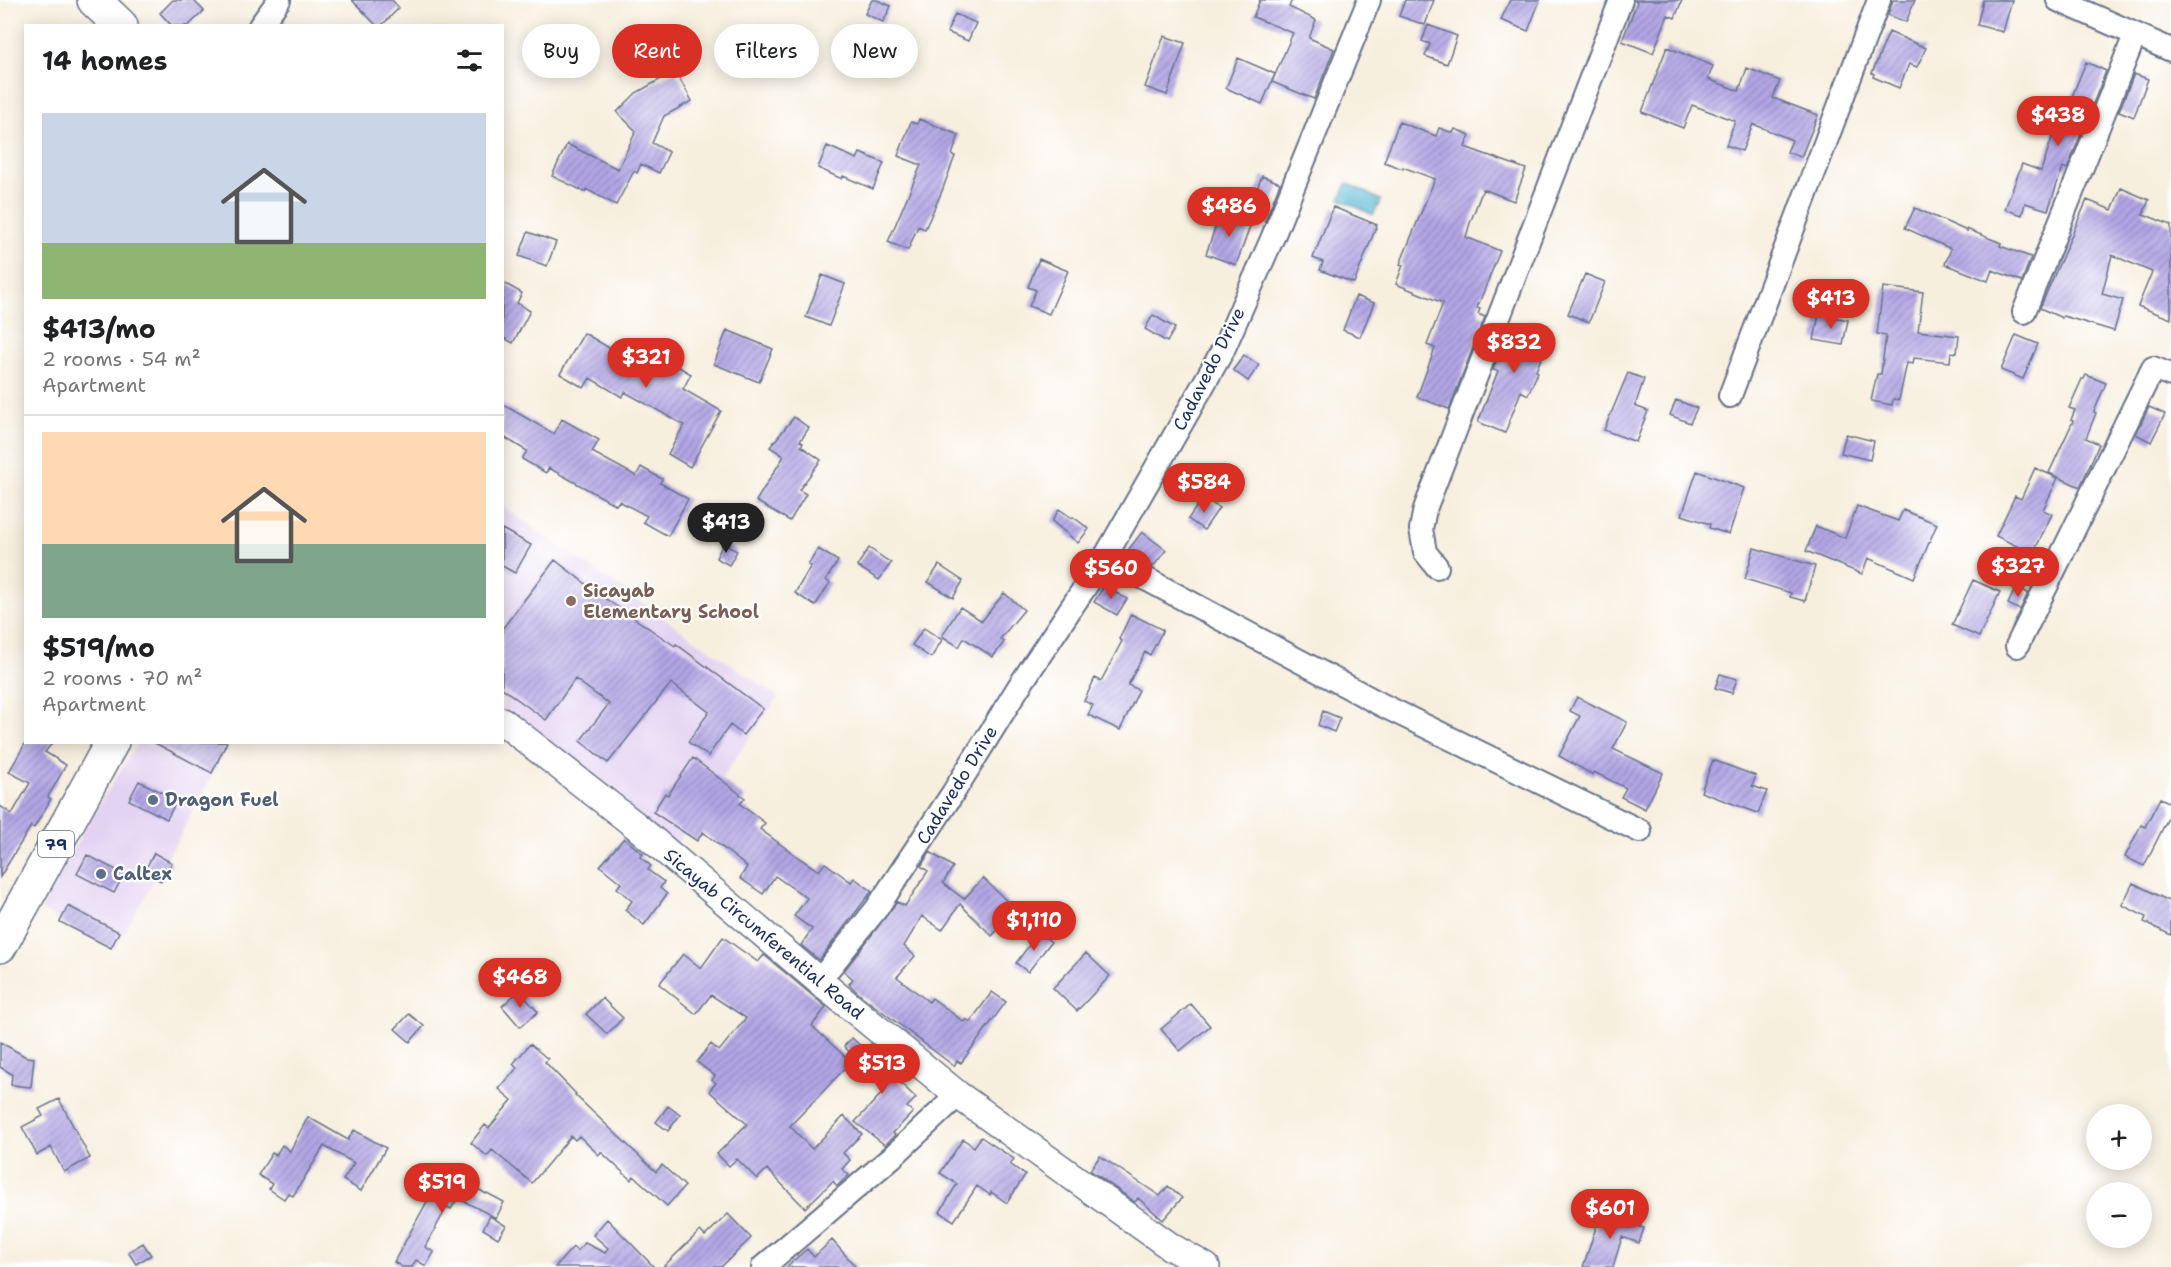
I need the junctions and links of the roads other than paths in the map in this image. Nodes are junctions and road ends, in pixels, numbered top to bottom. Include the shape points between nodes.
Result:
1 (93, 0) edge
2 (279, 0) edge
3 (1369, 0) edge
4 (1622, 0) edge
5 (1879, 0) edge
6 (2058, 0) edge
7 (119, 24) edge
8 (261, 24) edge
9 (2135, 34) junction
10 (2171, 50) edge
11 (2024, 312) dead end
12 (2171, 375) edge
13 (1730, 396) dead end
14 (1105, 557) junction
15 (1437, 567) dead end
16 (2017, 646) dead end
17 (504, 723) edge
18 (111, 744) edge
19 (1640, 831) dead end
20 (0, 946) edge
21 (819, 981) junction
22 (958, 1095) junction
23 (763, 1267) edge
24 (1206, 1267) edge

1 - 7 highway
2 - 8 street
3 - 14 street, Cadavedo Drive via 1223,350
4 - 15 street via 1425,509 1421,529 1425,552
5 - 13 street
6 - 9 street
9 - 10 street
9 - 11 street
12 - 16 street via 2153,368
14 - 19 street via 1382,705
14 - 21 street, Cadavedo Drive via 877,908
17 - 21 street, Sicayab Circumferential Road via 635,825
18 - 20 highway, 79
21 - 22 street, Sicayab Circumferential Road
22 - 23 street
22 - 24 street, Sicayab Circumferential Road

